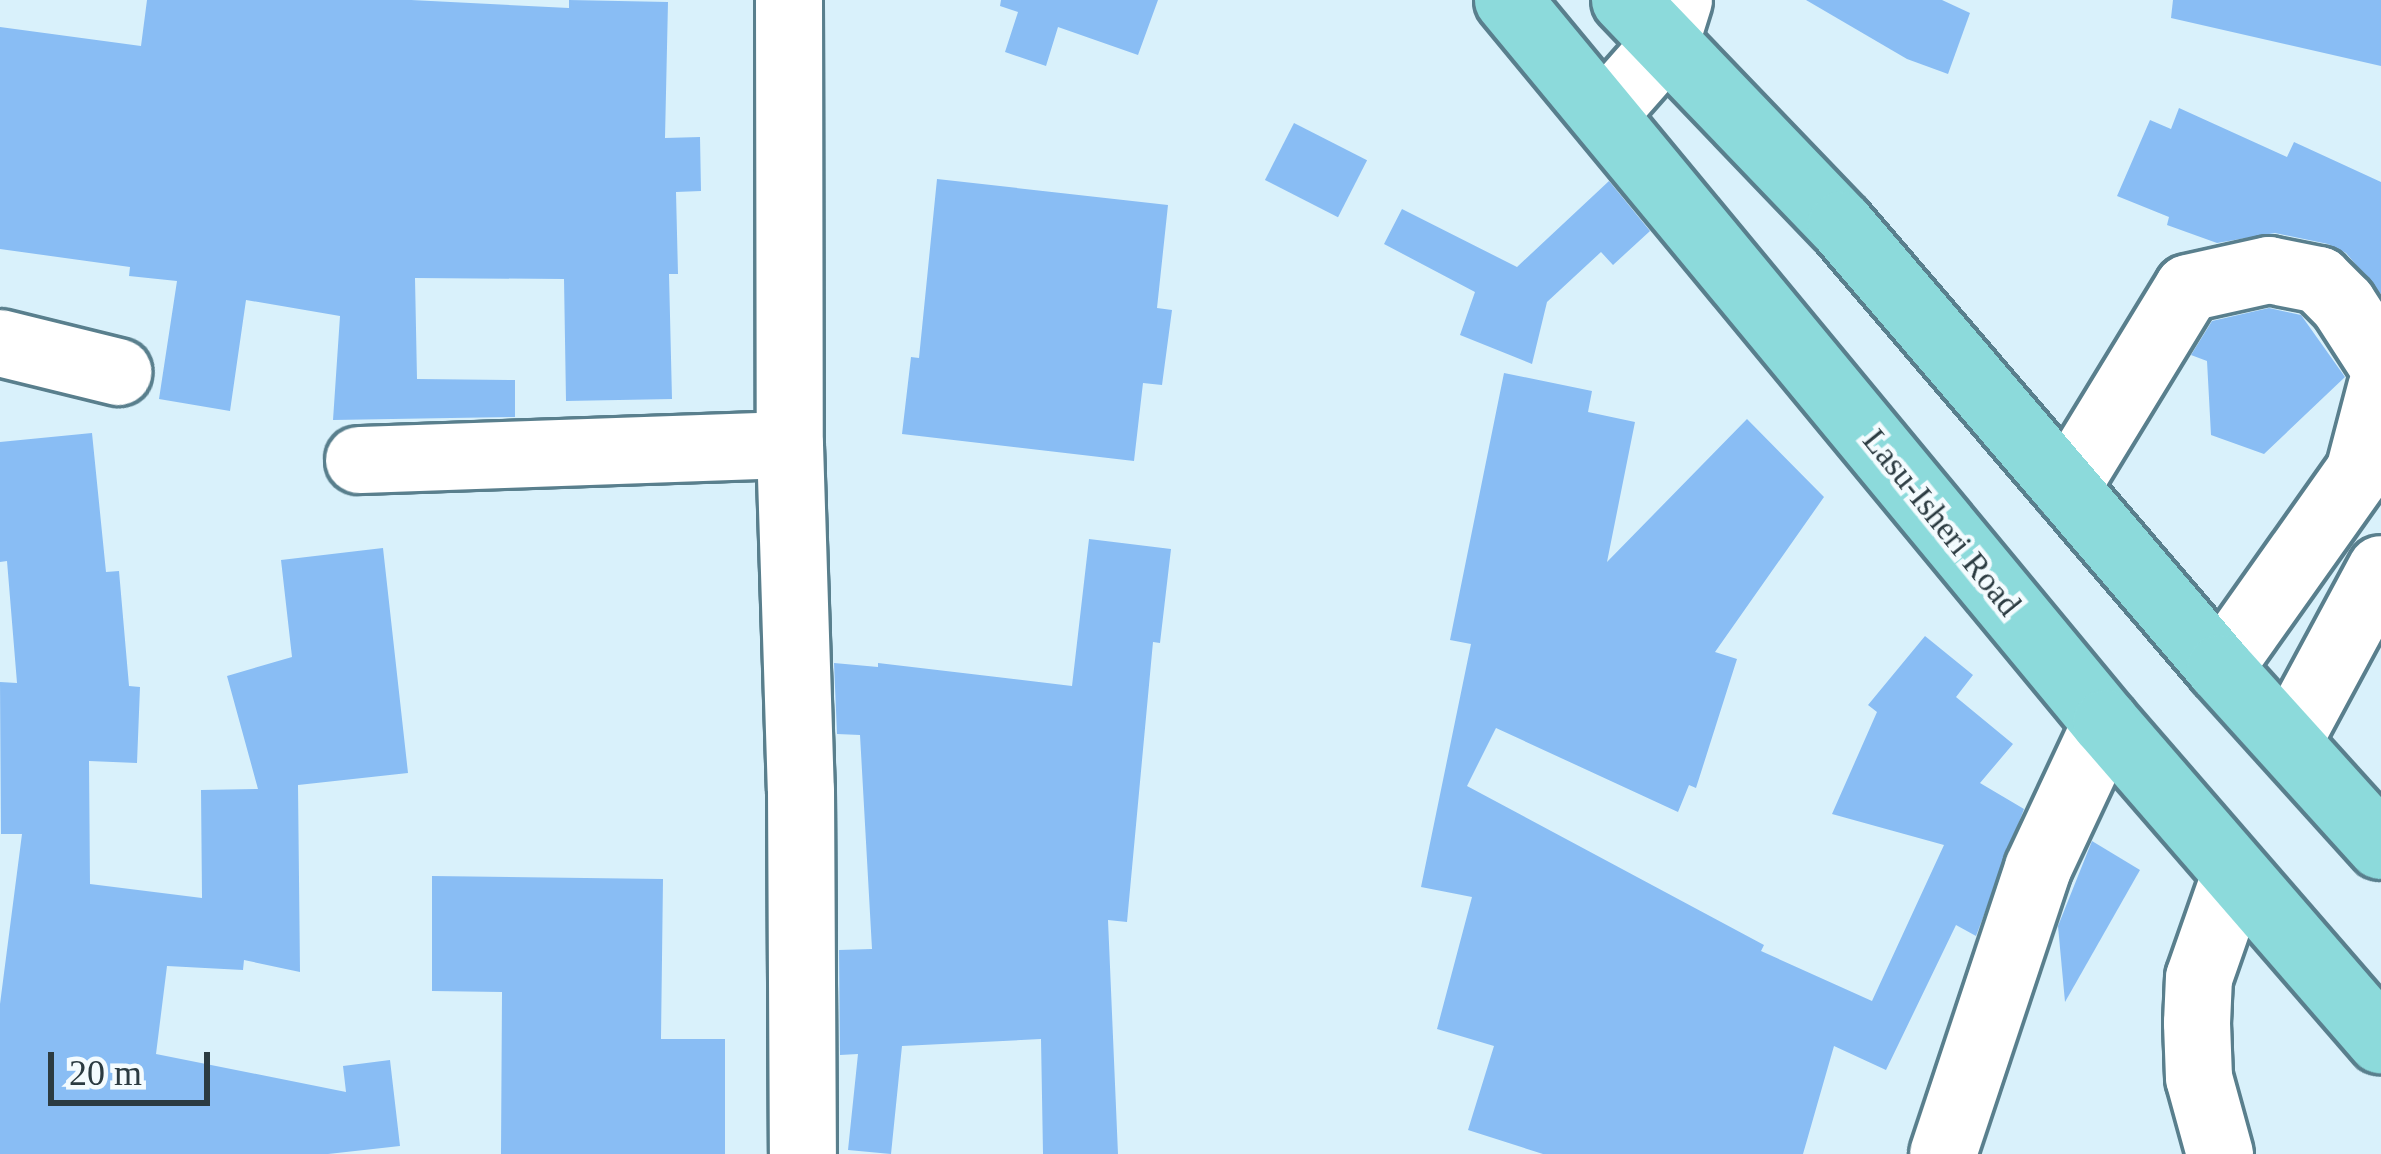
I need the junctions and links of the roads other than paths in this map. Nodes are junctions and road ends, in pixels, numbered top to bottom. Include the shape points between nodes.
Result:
1 (789, 0) edge
2 (1508, 0) edge
3 (1656, 15) edge
4 (1606, 113) junction
5 (0, 343) edge
6 (2381, 363) edge
7 (118, 372) dead end
8 (2381, 388) edge
9 (790, 446) junction
10 (359, 460) dead end
11 (2066, 488) junction
12 (2381, 569) edge
13 (2220, 668) junction
14 (2106, 723) junction
15 (2289, 740) junction
16 (2381, 846) edge
17 (2235, 875) junction
18 (2381, 1041) edge
19 (803, 1154) edge
20 (1943, 1154) edge
21 (2220, 1154) edge

1 - 9 street
2 - 4 main road, Lasu-Isheri Road
3 - 4 street
3 - 11 main road
4 - 14 main road, Lasu-Isheri Road
5 - 7 street
6 - 11 street via 2319,280 2269,270 2188,288
8 - 13 street via 2359,472
9 - 10 street
9 - 19 street
11 - 13 main road
12 - 15 street
13 - 15 main road
14 - 17 main road, Lasu-Isheri Road
14 - 20 street via 2038,868
15 - 16 main road
17 - 18 main road, Lasu-Isheri Road
17 - 21 street via 2199,978 2199,1078

